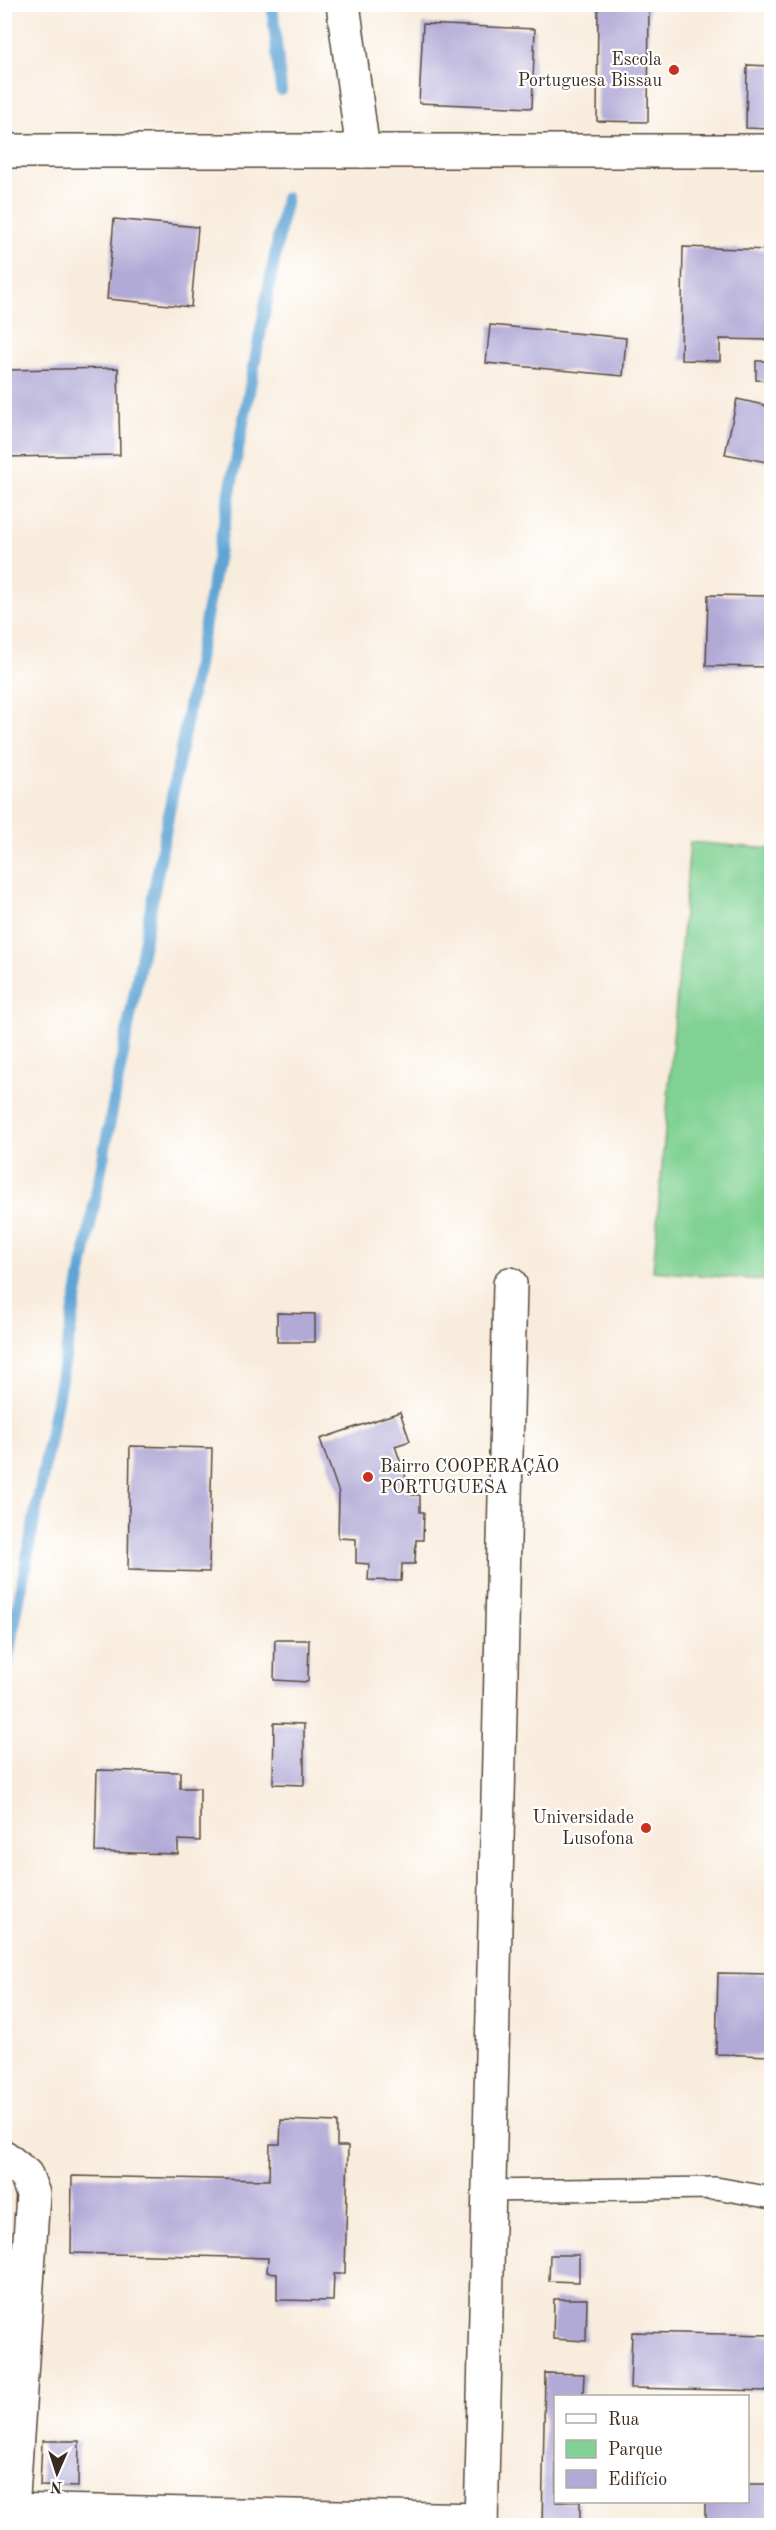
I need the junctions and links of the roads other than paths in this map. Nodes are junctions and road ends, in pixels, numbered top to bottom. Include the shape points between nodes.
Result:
1 (343, 4) edge
2 (4, 151) edge
3 (363, 151) junction
4 (771, 151) edge
5 (510, 1284) dead end
6 (4, 2157) edge
7 (488, 2191) junction
8 (771, 2198) edge
9 (8, 2511) edge
10 (481, 2523) edge

1 - 3 street
2 - 3 street
3 - 4 street
5 - 7 street
6 - 9 street via 26,2175 33,2194
7 - 8 lane via 716,2188
7 - 10 street
9 - 10 street

